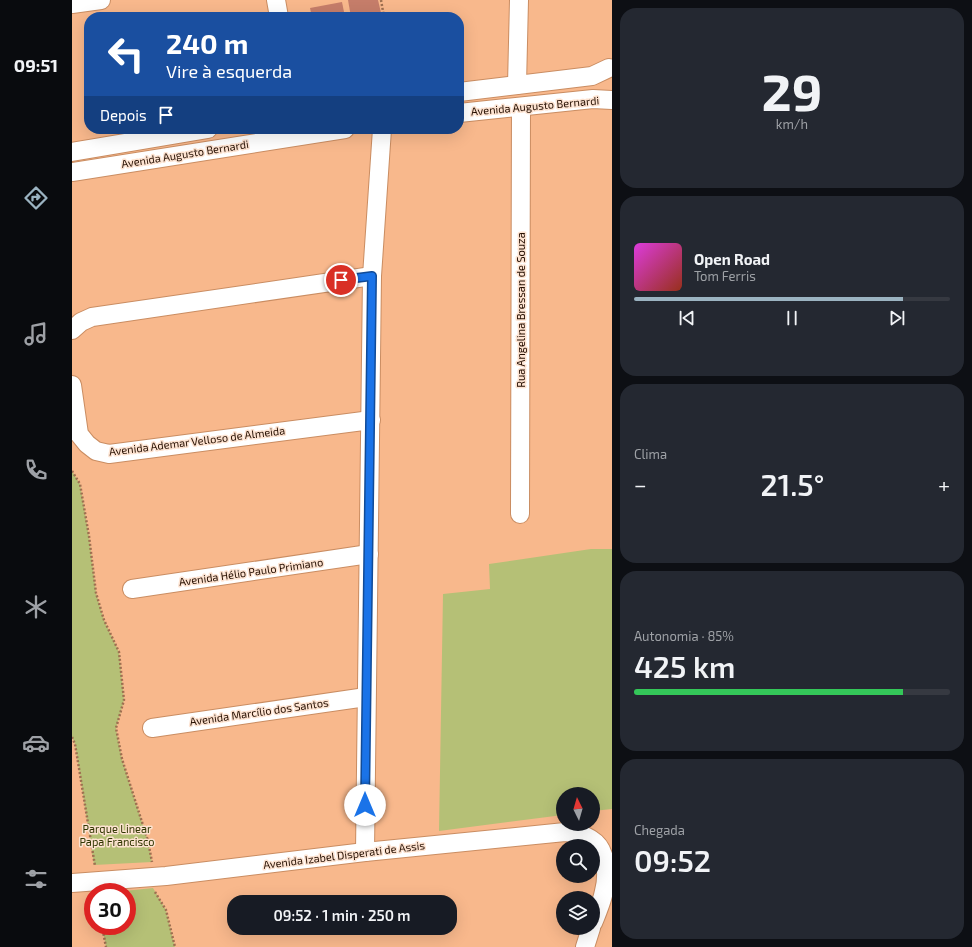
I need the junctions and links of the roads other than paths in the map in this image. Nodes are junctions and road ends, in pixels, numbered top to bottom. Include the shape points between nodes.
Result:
1 (101, 0) edge
2 (276, 0) edge
3 (519, 0) edge
4 (72, 4) edge
5 (278, 12) edge
6 (611, 65) edge
7 (517, 85) junction
8 (464, 91) edge
9 (612, 92) edge
10 (612, 100) edge
11 (521, 107) junction
12 (464, 113) edge
13 (178, 134) edge
14 (288, 134) edge
15 (382, 134) edge
16 (72, 152) edge
17 (72, 172) edge
18 (372, 276) junction
19 (72, 330) edge
20 (72, 385) edge
21 (371, 420) junction
22 (520, 514) dead end
23 (369, 554) junction
24 (132, 588) dead end
25 (366, 697) junction
26 (152, 728) dead end
27 (365, 852) junction
28 (72, 883) edge
29 (600, 902) edge
30 (589, 935) edge
31 (585, 947) edge

1 - 4 street
2 - 5 street
3 - 7 street
6 - 7 street, Avenida Augusto Bernardi via 592,76
6 - 9 street via 609,85
7 - 8 street, Avenida Augusto Bernardi
10 - 11 street, Avenida Augusto Bernardi via 593,99
11 - 12 street, Avenida Augusto Bernardi
11 - 22 street, Rua Angelina Bressan de Souza
13 - 16 street, Avenida Augusto Bernardi
14 - 17 street, Avenida Augusto Bernardi
15 - 18 street
18 - 19 street via 92,317
18 - 21 street
20 - 21 street, Avenida Ademar Velloso de Almeida via 79,434 96,451 109,454
21 - 23 street
23 - 24 street, Avenida Hélio Paulo Primiano
23 - 25 street
25 - 26 street, Avenida Marcílio dos Santos
25 - 27 street
27 - 28 street, Avenida Izabel Disperati de Assis
27 - 29 street, Avenida Izabel Disperati de Assis via 565,832 579,834 593,840 604,859 606,874
30 - 31 street

